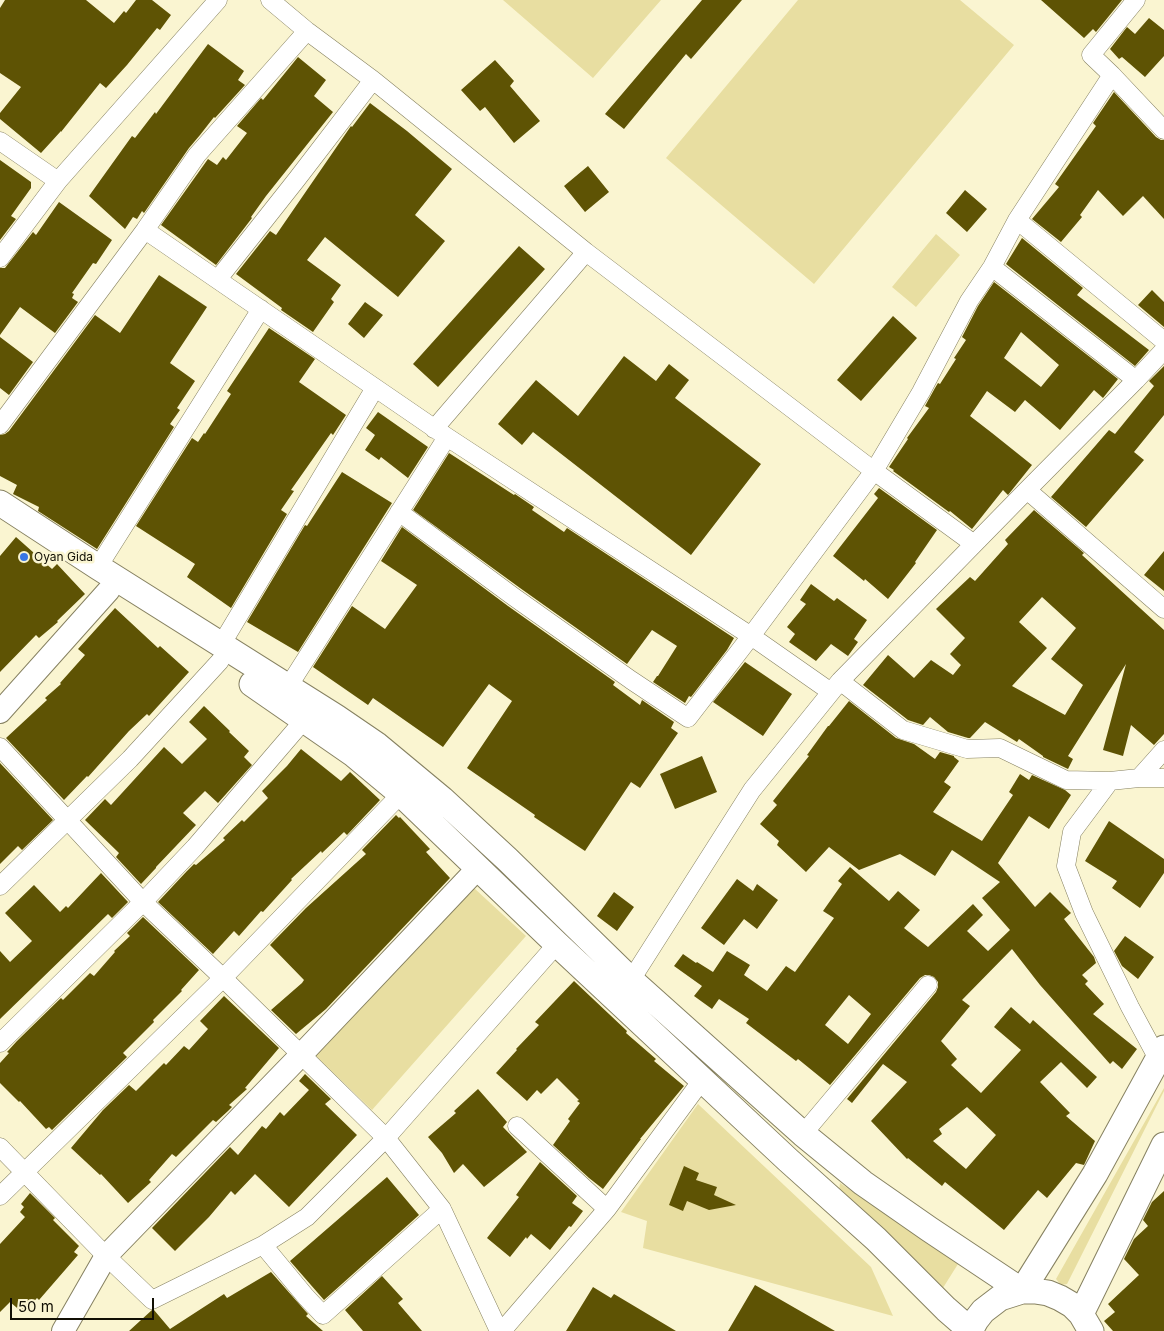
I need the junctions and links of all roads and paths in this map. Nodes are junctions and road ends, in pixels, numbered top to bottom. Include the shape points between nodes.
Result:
1 (218, 0) edge
2 (270, 0) edge
3 (1136, 0) edge
4 (308, 31) junction
5 (1112, 75) junction
6 (373, 80) junction
7 (1164, 130) edge
8 (0, 141) edge
9 (58, 181) junction
10 (1017, 220) junction
11 (145, 230) junction
12 (586, 252) junction
13 (0, 258) edge
14 (992, 268) junction
15 (218, 279) junction
16 (261, 309) junction
17 (1164, 341) edge
18 (1164, 350) edge
19 (1136, 380) junction
20 (375, 388) junction
21 (0, 425) edge
22 (440, 433) junction
23 (874, 472) junction
24 (1027, 490) junction
25 (0, 503) edge
26 (399, 512) junction
27 (0, 521) edge
28 (974, 544) junction
29 (98, 567) junction
30 (109, 590) junction
31 (1164, 609) edge
32 (751, 636) junction
33 (220, 653) junction
34 (288, 687) junction
35 (835, 687) junction
36 (0, 712) edge
37 (304, 720) junction
38 (0, 747) edge
39 (1164, 750) edge
40 (1139, 778) junction
41 (1164, 778) edge
42 (1110, 780) junction
43 (401, 794) junction
44 (67, 819) junction
45 (478, 868) junction
46 (0, 886) edge
47 (143, 902) junction
48 (557, 944) junction
49 (223, 978) junction
50 (631, 980) junction
51 (928, 985) dead end
52 (0, 1043) edge
53 (1161, 1054) edge
54 (301, 1055) junction
55 (702, 1080) junction
56 (517, 1126) dead end
57 (803, 1134) junction
58 (386, 1138) junction
59 (1164, 1145) edge
60 (0, 1148) edge
61 (25, 1172) junction
62 (0, 1196) edge
63 (442, 1209) junction
64 (607, 1209) junction
65 (263, 1245) junction
66 (106, 1256) junction
67 (1022, 1291) junction
68 (1086, 1323) edge
69 (970, 1330) edge
70 (63, 1331) edge
71 (500, 1331) edge

1 - 9 street
2 - 4 street
3 - 5 street via 1091,54
4 - 6 street
4 - 11 street via 197,156
5 - 7 street
5 - 10 street
6 - 12 street
6 - 15 street
8 - 9 street
9 - 13 street
10 - 14 street
10 - 17 street
11 - 15 street
11 - 21 street
12 - 22 street
12 - 23 street
14 - 19 street
14 - 23 street via 969,301
15 - 16 street
16 - 20 street
16 - 29 street
18 - 19 street
19 - 24 street
20 - 22 street
20 - 33 street
22 - 26 street
22 - 32 street
23 - 28 street
23 - 32 street
24 - 28 street
24 - 31 street
25 - 29 main road
26 - 32 street via 688,718
26 - 34 street
27 - 30 main road
28 - 35 street
29 - 33 main road
30 - 33 main road
30 - 36 street
32 - 35 street
33 - 34 main road
33 - 37 main road
33 - 44 street via 130,759
34 - 50 main road via 377,745 442,799
35 - 42 street via 903,730 967,749 1000,748 1066,780
35 - 50 street via 752,790
37 - 43 main road via 353,754
37 - 47 street via 195,847
38 - 44 street
39 - 40 street
40 - 41 street
40 - 42 street
42 - 53 street via 1072,832 1066,866 1084,913 1130,1007
43 - 45 main road
43 - 49 street
44 - 46 street
44 - 47 street
45 - 48 main road
45 - 54 street
47 - 49 street
47 - 52 street
48 - 55 main road
48 - 58 street
49 - 54 street
49 - 61 street
50 - 57 main road
51 - 57 street
53 - 67 main road via 1095,1174
54 - 58 street
54 - 66 street
55 - 64 street
55 - 69 main road
56 - 64 street
57 - 67 main road via 863,1182
58 - 63 street
58 - 65 street via 307,1217
59 - 68 main road
60 - 61 street
61 - 62 street
61 - 66 street
63 - 65 street via 324,1315
63 - 71 street
64 - 71 street
65 - 66 street via 152,1300
66 - 70 street
67 - 68 main road via 1054,1295 1072,1305
67 - 69 main road via 991,1304

